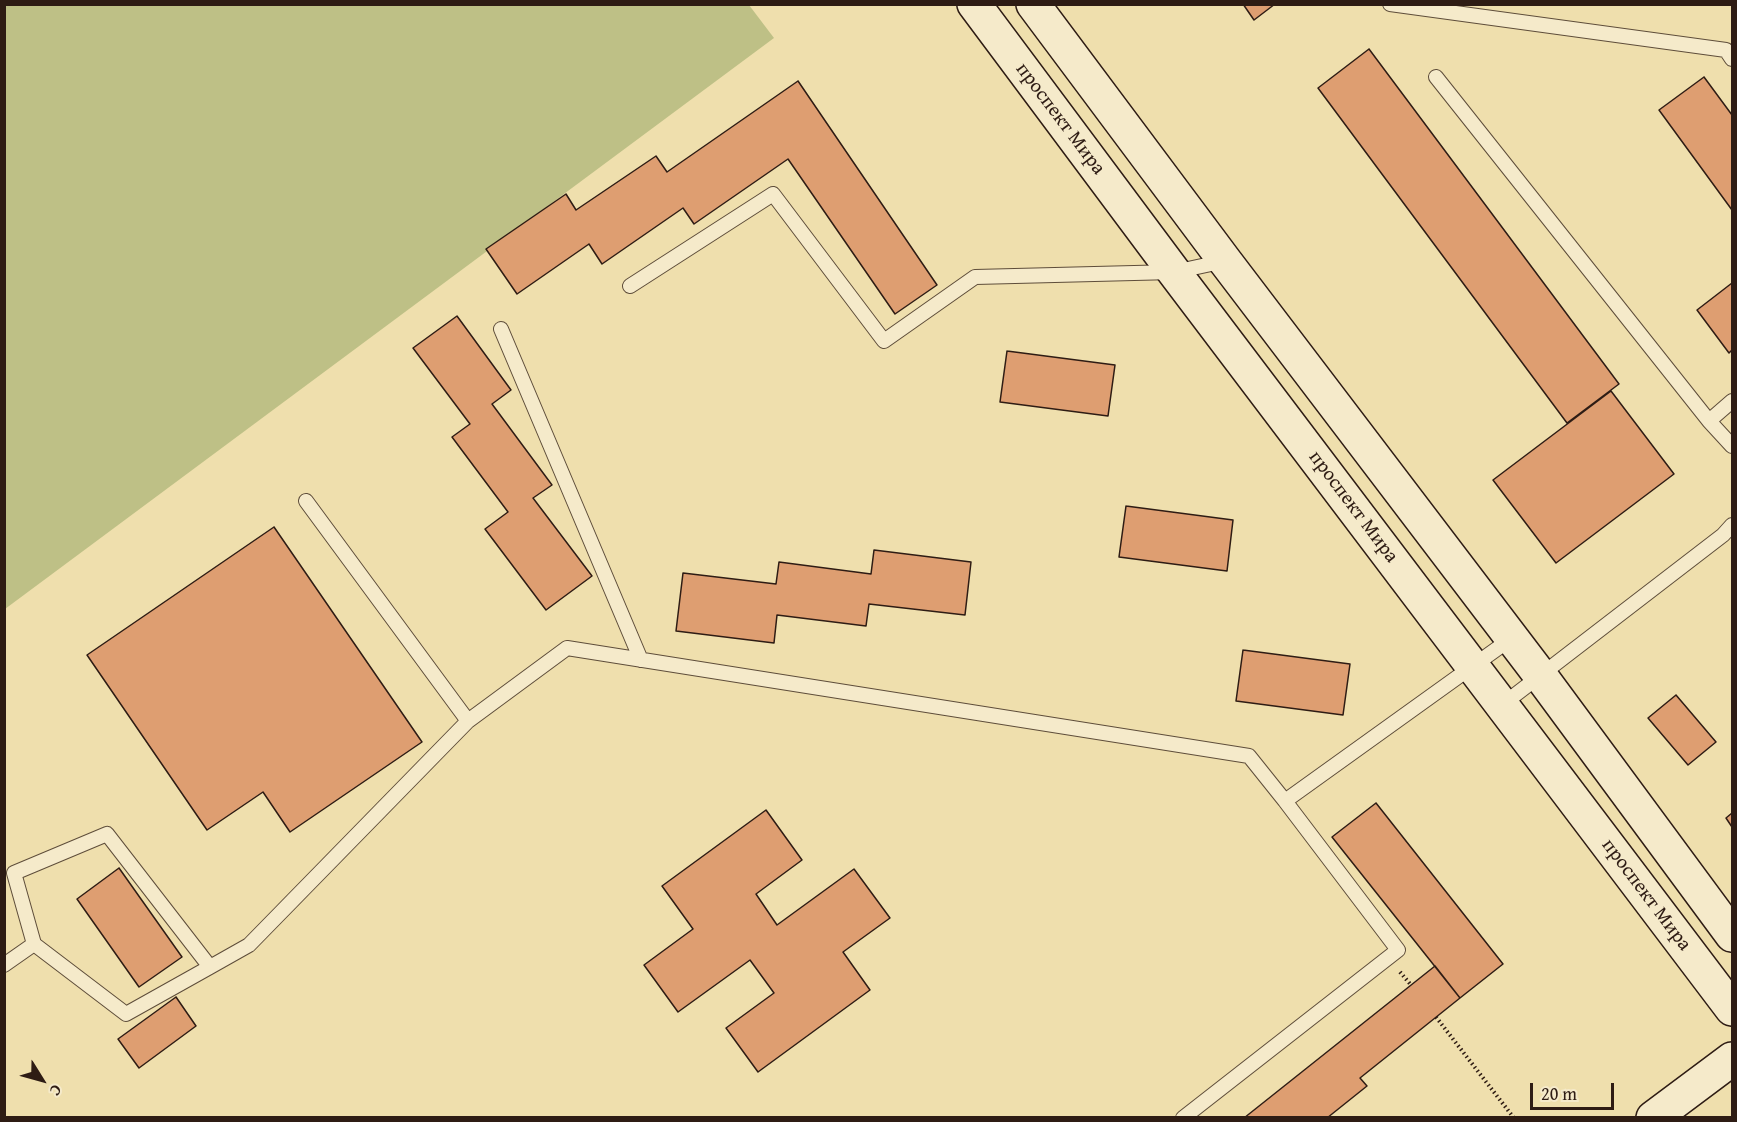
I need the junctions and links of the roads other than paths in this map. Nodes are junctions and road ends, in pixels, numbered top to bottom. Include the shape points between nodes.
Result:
1 (974, 4) edge
2 (1033, 4) edge
3 (1390, 4) edge
4 (1732, 59) edge
5 (1436, 77) dead end
6 (1225, 261) junction
7 (1174, 272) junction
8 (630, 286) dead end
9 (501, 329) dead end
10 (1732, 401) edge
11 (1709, 421) junction
12 (1732, 446) edge
13 (306, 501) dead end
14 (1732, 525) edge
15 (1512, 638) junction
16 (641, 660) junction
17 (1473, 666) junction
18 (1540, 675) junction
19 (1502, 705) junction
20 (468, 721) junction
21 (1285, 801) junction
22 (1732, 934) edge
23 (34, 944) junction
24 (4, 965) edge
25 (210, 967) junction
26 (1732, 1010) edge
27 (1732, 1059) edge
28 (1183, 1118) edge
29 (1653, 1118) edge

1 - 7 street, проспект Мира
2 - 6 street
3 - 4 lane via 1726,50
5 - 11 lane
6 - 7 lane
6 - 15 street
7 - 8 lane via 975,277 884,341 773,194
7 - 17 street, проспект Мира
9 - 16 lane
10 - 11 lane
11 - 12 lane
13 - 20 lane
14 - 18 lane
15 - 17 lane
15 - 18 street
16 - 20 lane via 567,648
16 - 21 lane via 1249,756
17 - 19 street, проспект Мира
17 - 21 lane
18 - 19 lane
18 - 22 street
19 - 26 street, проспект Мира
20 - 25 lane via 249,945
21 - 28 lane via 1398,950
23 - 24 lane
23 - 25 lane via 126,1014
23 - 25 lane via 14,873 107,834
27 - 29 street

